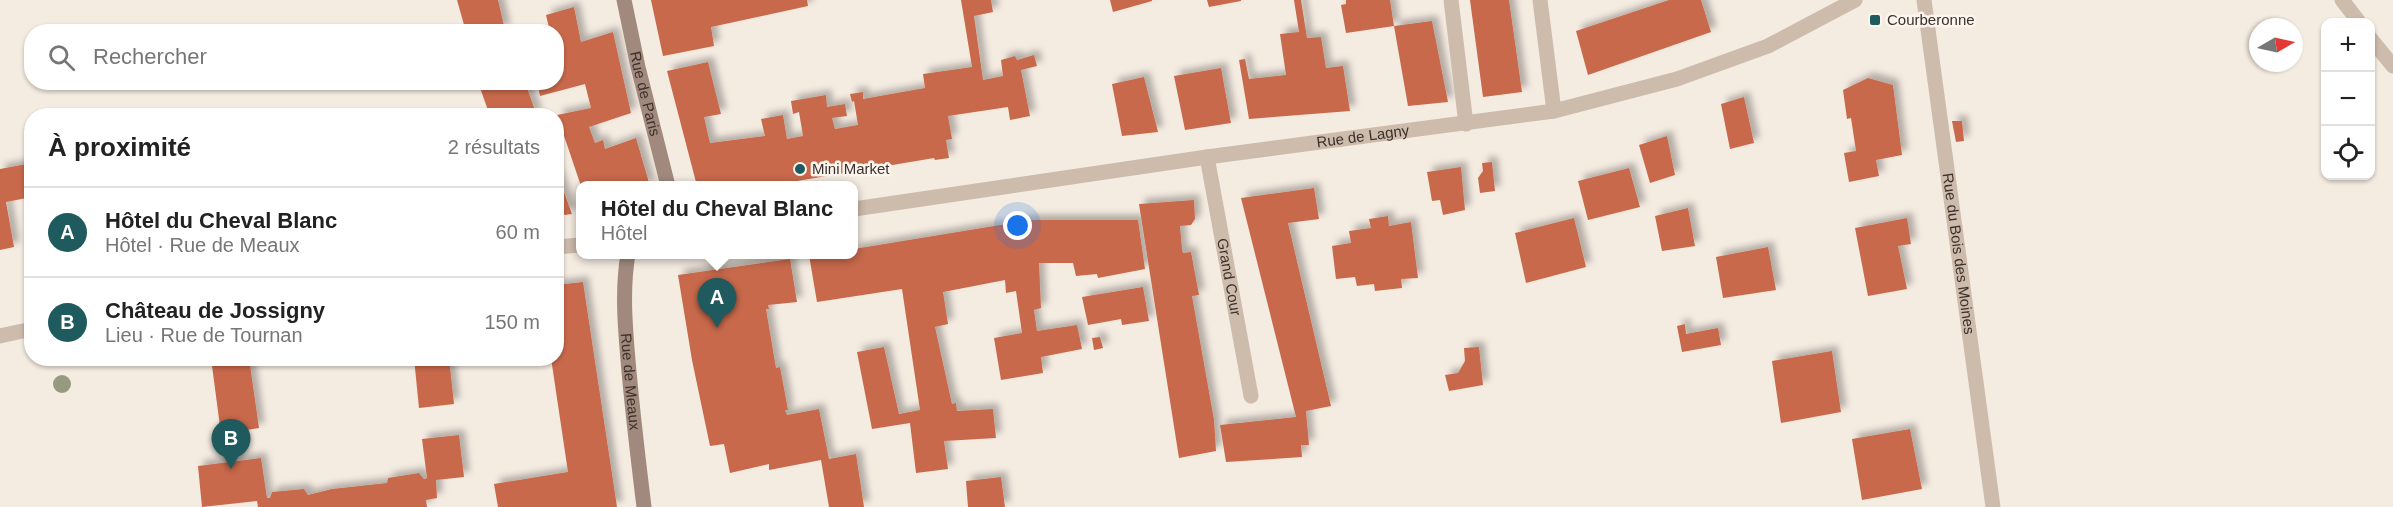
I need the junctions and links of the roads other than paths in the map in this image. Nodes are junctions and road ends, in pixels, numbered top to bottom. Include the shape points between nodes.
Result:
1 (624, 0) edge
2 (1451, 0) edge
3 (1540, 0) edge
4 (1855, 0) edge
5 (1924, 0) edge
6 (2342, 0) edge
7 (2356, 18) edge
8 (2375, 44) edge
9 (2393, 66) edge
10 (1554, 111) junction
11 (1466, 124) junction
12 (1207, 157) junction
13 (667, 181) edge
14 (858, 207) edge
15 (627, 259) edge
16 (24, 331) edge
17 (0, 336) edge
18 (1251, 396) dead end
19 (644, 507) edge
20 (1993, 507) edge

1 - 13 main road, Rue de Paris
2 - 11 street
3 - 10 street
4 - 10 street, Rue de Lagny via 1768,46 1677,79
5 - 20 street, Rue du Bois des Moines
6 - 7 street
8 - 9 street
10 - 11 street, Rue de Lagny
11 - 12 street, Rue de Lagny
12 - 14 street, Rue de Lagny
12 - 18 street, Grand Cour
15 - 19 main road, Rue de Meaux via 625,334
16 - 17 street

